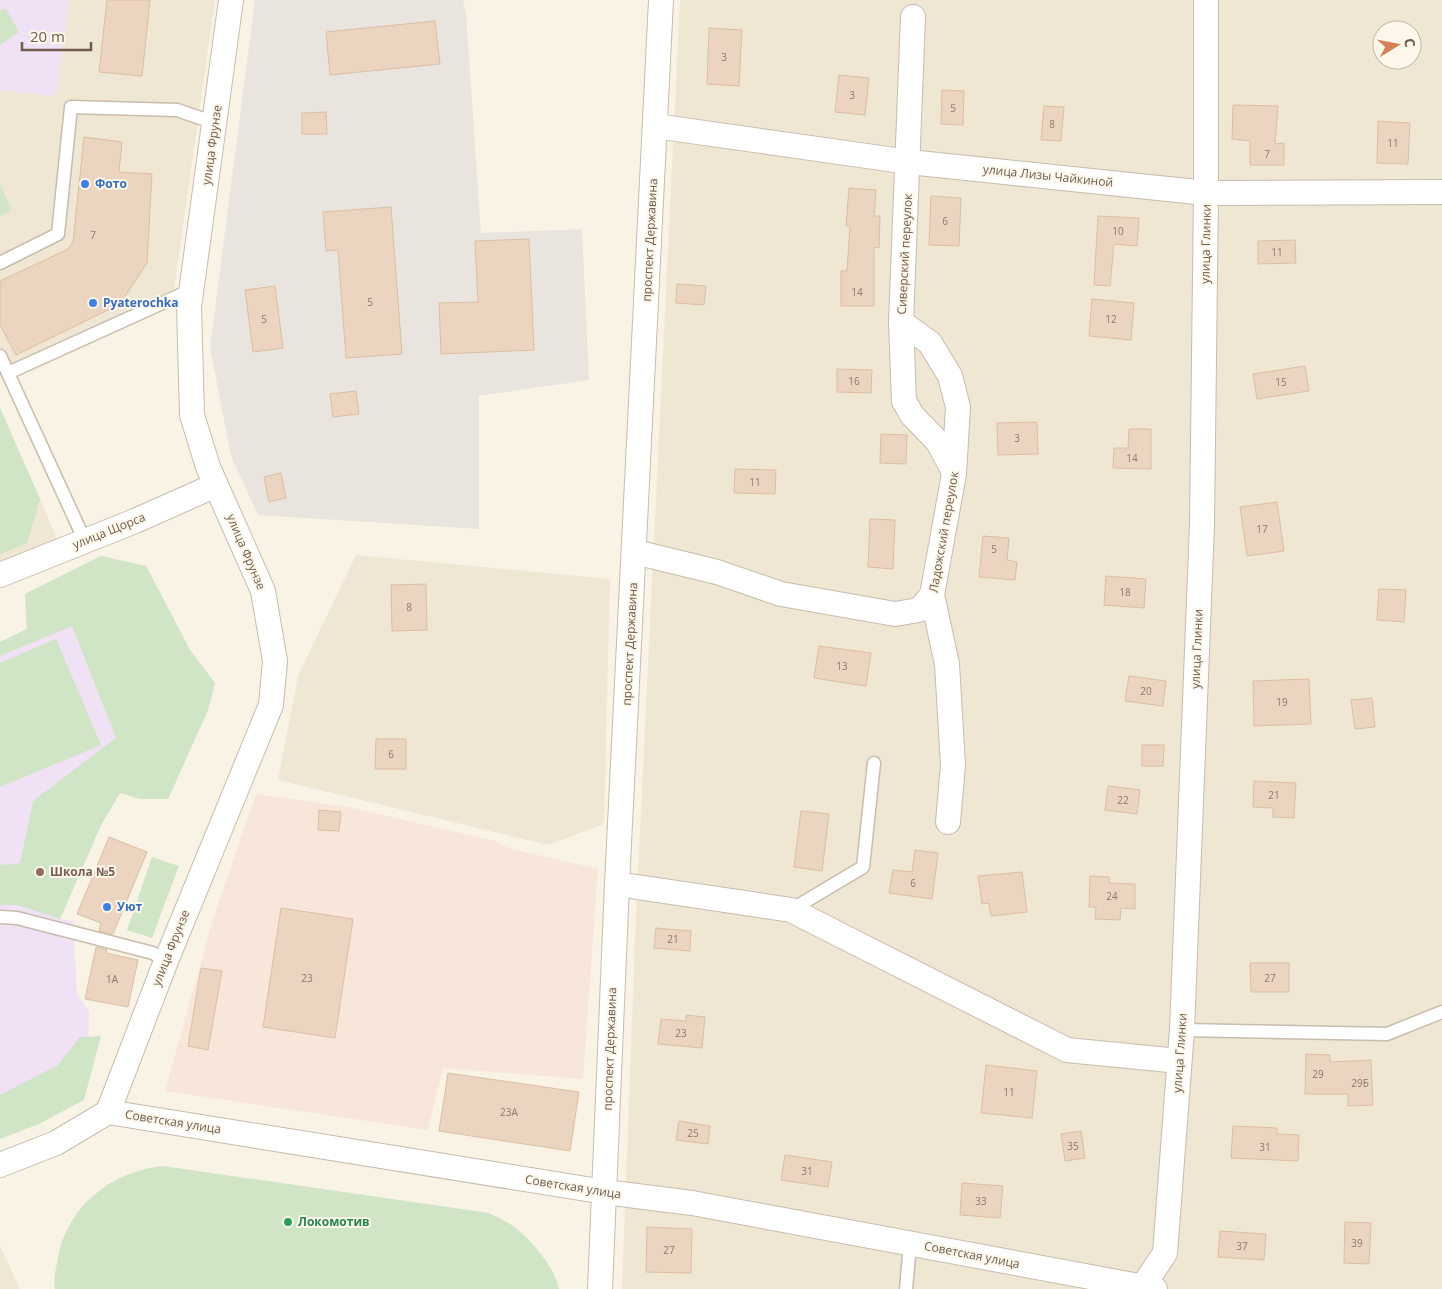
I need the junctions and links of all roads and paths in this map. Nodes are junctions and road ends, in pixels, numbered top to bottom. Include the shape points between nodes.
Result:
1 (231, 0) edge
2 (661, 0) edge
3 (1206, 0) edge
4 (913, 17) dead end
5 (215, 123) junction
6 (656, 126) junction
7 (909, 162) junction
8 (1442, 192) edge
9 (1206, 193) junction
10 (0, 263) edge
11 (192, 290) junction
12 (902, 322) junction
13 (0, 356) edge
14 (8, 373) junction
15 (954, 474) junction
16 (216, 485) junction
17 (85, 541) junction
18 (635, 552) junction
19 (0, 576) edge
20 (932, 595) junction
21 (874, 764) dead end
22 (948, 822) dead end
23 (617, 884) junction
24 (791, 910) junction
25 (0, 917) edge
26 (166, 961) junction
27 (1442, 1012) edge
28 (1182, 1030) junction
29 (1179, 1061) junction
30 (108, 1112) junction
31 (0, 1165) edge
32 (606, 1192) junction
33 (910, 1244) junction
34 (1146, 1288) edge
35 (600, 1289) edge
36 (906, 1289) edge

1 - 5 street, улица Фрунзе
2 - 6 street, проспект Державина
3 - 9 street, улица Глинки
4 - 7 street, Сиверский переулок
5 - 10 lane via 177,110 71,106 58,234
5 - 11 street, улица Фрунзе
6 - 7 street, улица Лизы Чайкиной
6 - 18 street, проспект Державина
7 - 9 street, улица Лизы Чайкиной
7 - 12 street, Сиверский переулок
8 - 9 street, улица Лизы Чайкиной
9 - 28 street, улица Глинки via 1202,524
11 - 14 lane
11 - 16 street, улица Фрунзе via 189,307 192,415
12 - 15 street, Сиверский переулок via 904,401 912,415 938,442
12 - 15 street, Ладожский переулок via 930,343 950,376 958,407
13 - 14 lane
14 - 17 lane
15 - 20 street, Ладожский переулок
16 - 17 street, улица Щорса
16 - 26 street, улица Фрунзе via 263,590 275,661 271,705
17 - 19 street, улица Щорса
18 - 20 street via 717,572 781,594 895,614 918,610
18 - 23 street, проспект Державина
20 - 22 street, Ладожский переулок via 947,664 953,765
21 - 24 lane via 863,867
23 - 24 street
23 - 32 street, проспект Державина
24 - 29 street via 1067,1050
25 - 26 lane via 17,918 153,953
26 - 30 street, улица Фрунзе
27 - 28 lane via 1387,1034
28 - 29 street, улица Глинки
29 - 34 street, улица Глинки via 1165,1253
30 - 31 street, Советская улица via 56,1142
30 - 32 street, Советская улица
32 - 33 street, Советская улица via 692,1203
32 - 35 street, проспект Державина
33 - 34 street, Советская улица
33 - 36 lane

